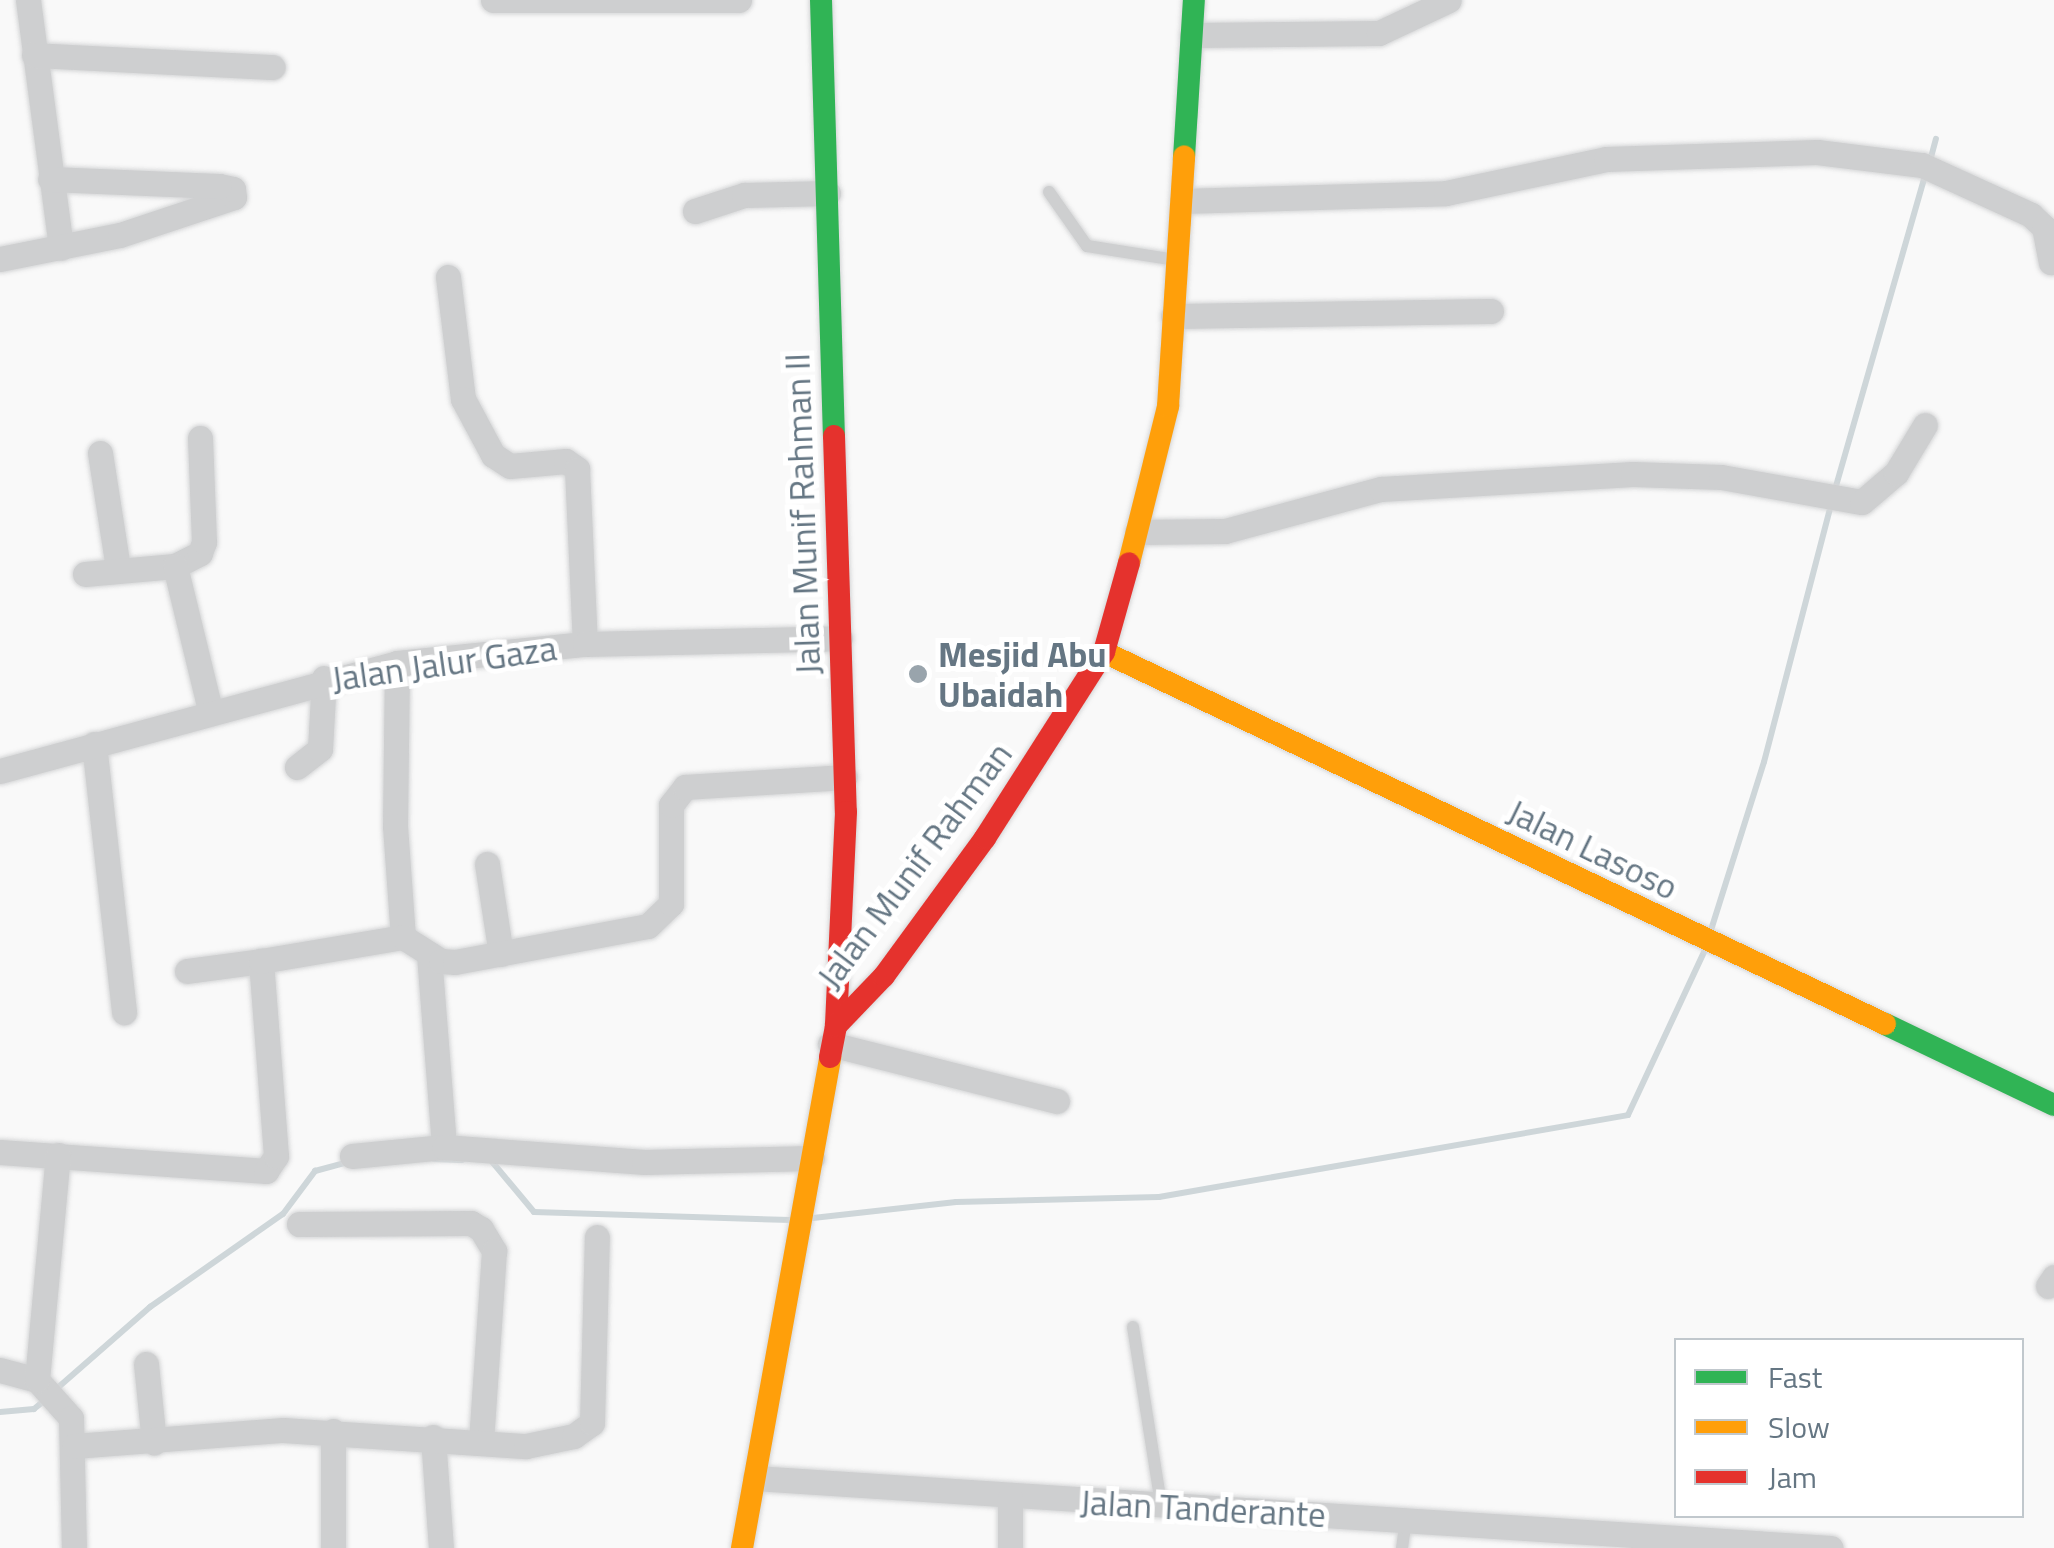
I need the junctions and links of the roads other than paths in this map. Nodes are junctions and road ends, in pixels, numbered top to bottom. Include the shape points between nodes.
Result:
1 (28, 0) edge
2 (492, 0) edge
3 (739, 0) edge
4 (822, 0) edge
5 (1194, 0) edge
6 (1449, 0) edge
7 (1192, 35) junction
8 (34, 55) junction
9 (273, 67) dead end
10 (50, 179) junction
11 (1050, 192) dead end
12 (828, 193) junction
13 (1182, 201) junction
14 (694, 211) dead end
15 (61, 248) junction
16 (0, 259) edge
17 (1178, 260) junction
18 (2051, 262) dead end
19 (448, 276) dead end
20 (1491, 311) dead end
21 (1174, 316) junction
22 (1925, 425) dead end
23 (200, 438) dead end
24 (100, 452) dead end
25 (1137, 532) junction
26 (175, 566) junction
27 (118, 568) junction
28 (85, 574) dead end
29 (840, 638) junction
30 (585, 644) junction
31 (1104, 652) junction
32 (397, 663) junction
33 (324, 678) junction
34 (210, 710) junction
35 (94, 744) junction
36 (296, 768) dead end
37 (0, 771) edge
38 (845, 777) junction
39 (487, 864) dead end
40 (403, 937) junction
41 (858, 940) junction
42 (903, 951) junction
43 (502, 954) junction
44 (429, 955) junction
45 (261, 961) junction
46 (187, 971) dead end
47 (124, 1012) dead end
48 (833, 1035) junction
49 (1057, 1101) dead end
50 (2054, 1105) edge
51 (444, 1147) junction
52 (0, 1152) edge
53 (58, 1155) junction
54 (352, 1156) dead end
55 (812, 1158) junction
56 (299, 1224) dead end
57 (596, 1237) dead end
58 (1133, 1326) dead end
59 (146, 1364) dead end
60 (0, 1370) edge
61 (50, 1391) junction
62 (333, 1431) junction
63 (433, 1437) junction
64 (482, 1440) junction
65 (154, 1443) junction
66 (74, 1446) junction
67 (755, 1478) junction
68 (1010, 1498) junction
69 (1161, 1504) junction
70 (1406, 1521) junction
71 (1546, 1538) edge
72 (1698, 1543) edge
73 (74, 1548) edge
74 (332, 1548) edge
75 (442, 1548) edge
76 (742, 1548) edge
77 (1010, 1548) edge
78 (1402, 1548) edge
79 (1830, 1548) edge

1 - 8 street
2 - 3 street
4 - 12 street, Jalan Munif Rahman II
5 - 7 street, Jalan Munif Rahman
6 - 7 street via 1379,33
7 - 13 street, Jalan Munif Rahman
8 - 9 street
8 - 10 street
10 - 15 street
10 - 15 street via 218,186 235,193 229,201 174,219
11 - 17 lane via 1087,246
12 - 14 street via 744,195
12 - 29 street, Jalan Munif Rahman II
13 - 17 street, Jalan Munif Rahman
13 - 18 street via 1446,193 1650,154 1817,152 1927,167 2031,215 2044,227
15 - 16 street
17 - 21 street, Jalan Munif Rahman
19 - 30 street via 463,399 493,455 510,466 566,461 577,469
20 - 21 street
21 - 25 street, Jalan Munif Rahman via 1168,406
22 - 25 street via 1896,474 1862,502 1721,477 1616,474 1381,489 1225,531
23 - 26 street via 204,542 200,553
24 - 27 street
25 - 31 street, Jalan Munif Rahman
26 - 27 street
26 - 34 street
27 - 28 street
29 - 30 street, Jalan Jalur Gaza
29 - 38 street, Jalan Munif Rahman II
30 - 32 street, Jalan Jalur Gaza
31 - 42 street, Jalan Munif Rahman
31 - 50 street, Jalan Lasoso
32 - 33 street, Jalan Jalur Gaza
32 - 40 street via 395,826
33 - 34 street, Jalan Jalur Gaza
33 - 36 street via 320,749 316,759
34 - 35 street, Jalan Jalur Gaza
35 - 37 street, Jalan Jalur Gaza
35 - 47 street
38 - 41 street, Jalan Munif Rahman II
38 - 43 street via 685,787 671,805 671,904 658,921
39 - 43 street
40 - 44 street
40 - 45 street
41 - 42 street
41 - 48 street, Jalan Munif Rahman II
42 - 48 street, Jalan Munif Rahman
43 - 44 street via 455,962
44 - 51 street
45 - 46 street
45 - 53 street via 272,1165 252,1174
48 - 49 street
48 - 55 street, Jalan Munif Rahman
51 - 54 street
51 - 55 street via 644,1162
52 - 53 street
53 - 61 street
55 - 67 street, Jalan Munif Rahman
56 - 64 street via 481,1228 494,1251
57 - 64 street via 592,1423 574,1436 526,1446
58 - 69 lane
59 - 65 street
60 - 61 street
61 - 66 street
62 - 63 street
62 - 65 street
62 - 74 street
63 - 64 street
63 - 75 street
65 - 66 street
66 - 73 street
67 - 68 street, Jalan Tanderante
67 - 76 street, Jalan Munif Rahman
68 - 69 street, Jalan Tanderante
68 - 77 street
69 - 70 street, Jalan Tanderante
70 - 71 street, Jalan Tanderante
70 - 78 lane
71 - 72 street, Jalan Tanderante
72 - 79 street, Jalan Tanderante

